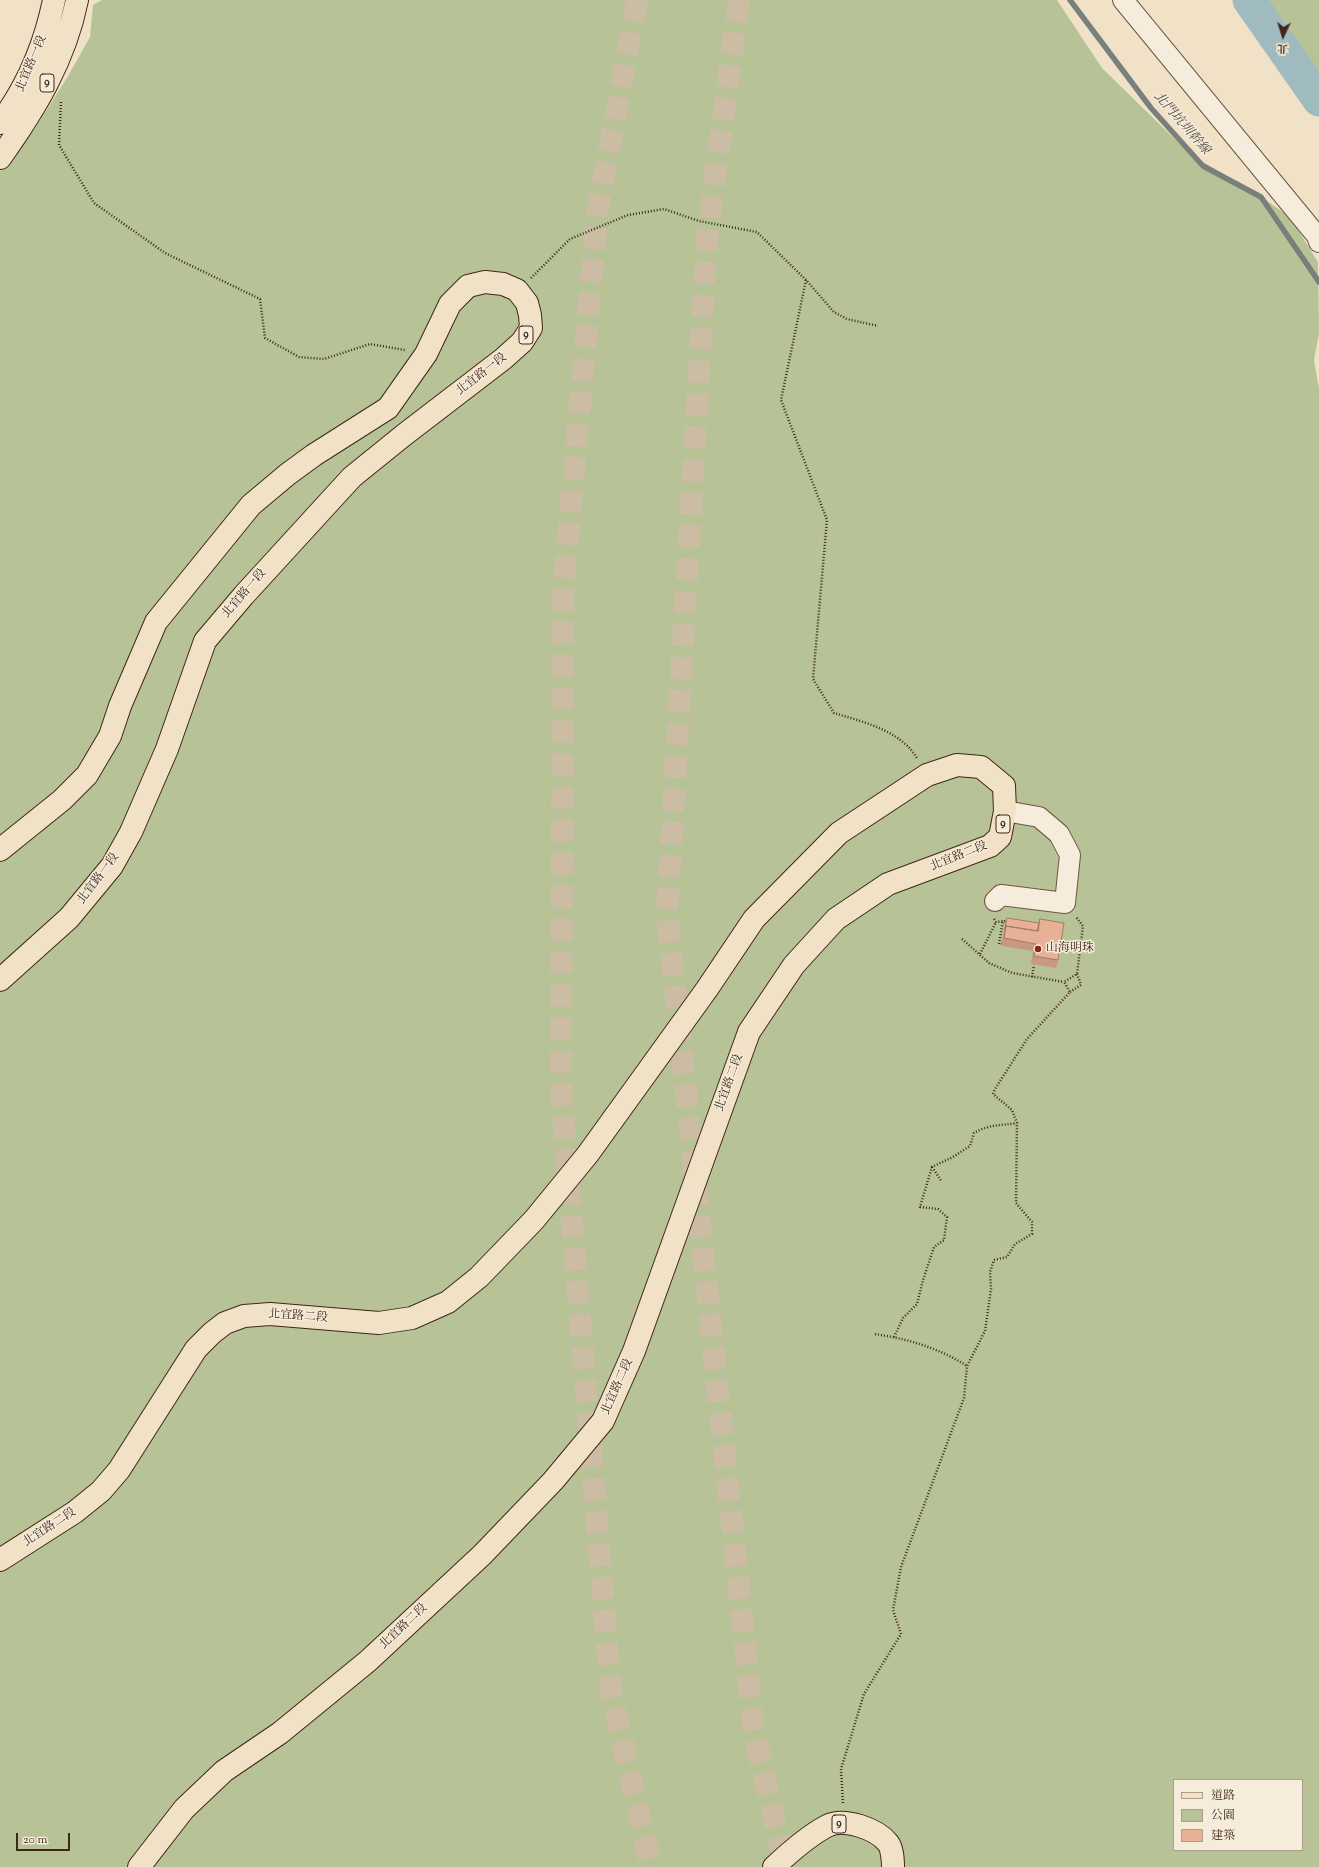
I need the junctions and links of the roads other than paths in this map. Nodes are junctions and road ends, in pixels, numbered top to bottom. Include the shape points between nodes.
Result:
1 (54, 0) edge
2 (77, 0) edge
3 (1123, 0) edge
4 (0, 122) edge
5 (0, 158) edge
6 (1319, 242) edge
7 (1005, 811) junction
8 (0, 850) edge
9 (995, 901) dead end
10 (0, 980) edge
11 (0, 1560) edge
12 (139, 1867) edge
13 (774, 1867) edge
14 (893, 1867) edge

1 - 4 main road, 北宜路一段 / 9 via 43,43 15,104
2 - 5 main road, 北宜路一段 / 9 via 63,49 40,98
3 - 6 lane via 1317,236
7 - 9 lane via 1039,817 1058,834 1070,855 1065,903 1001,895
7 - 11 main road, 北宜路二段 / 9 via 1004,786 981,767 957,764 927,775 840,833 754,919 588,1154 534,1220 479,1277 448,1302 412,1318 379,1323 270,1314 244,1316 225,1323 196,1349 119,1470 101,1491 75,1512
7 - 12 main road, 北宜路二段 / 9 via 1000,837 990,846 888,884 836,919 794,965 761,1014 749,1032 634,1351 603,1421 554,1481 482,1555 368,1661 280,1733 224,1771 184,1809
8 - 10 main road, 北宜路一段 / 9 via 57,805 87,774 110,736 156,622 251,505 314,455 388,408 426,354 450,304 468,286 485,282 503,284 517,290 527,303 530,315 531,328 522,342 352,478 205,641 167,749 131,832 112,866 69,918
13 - 14 main road, 9 via 794,1849 829,1825 854,1823 878,1834 889,1844

